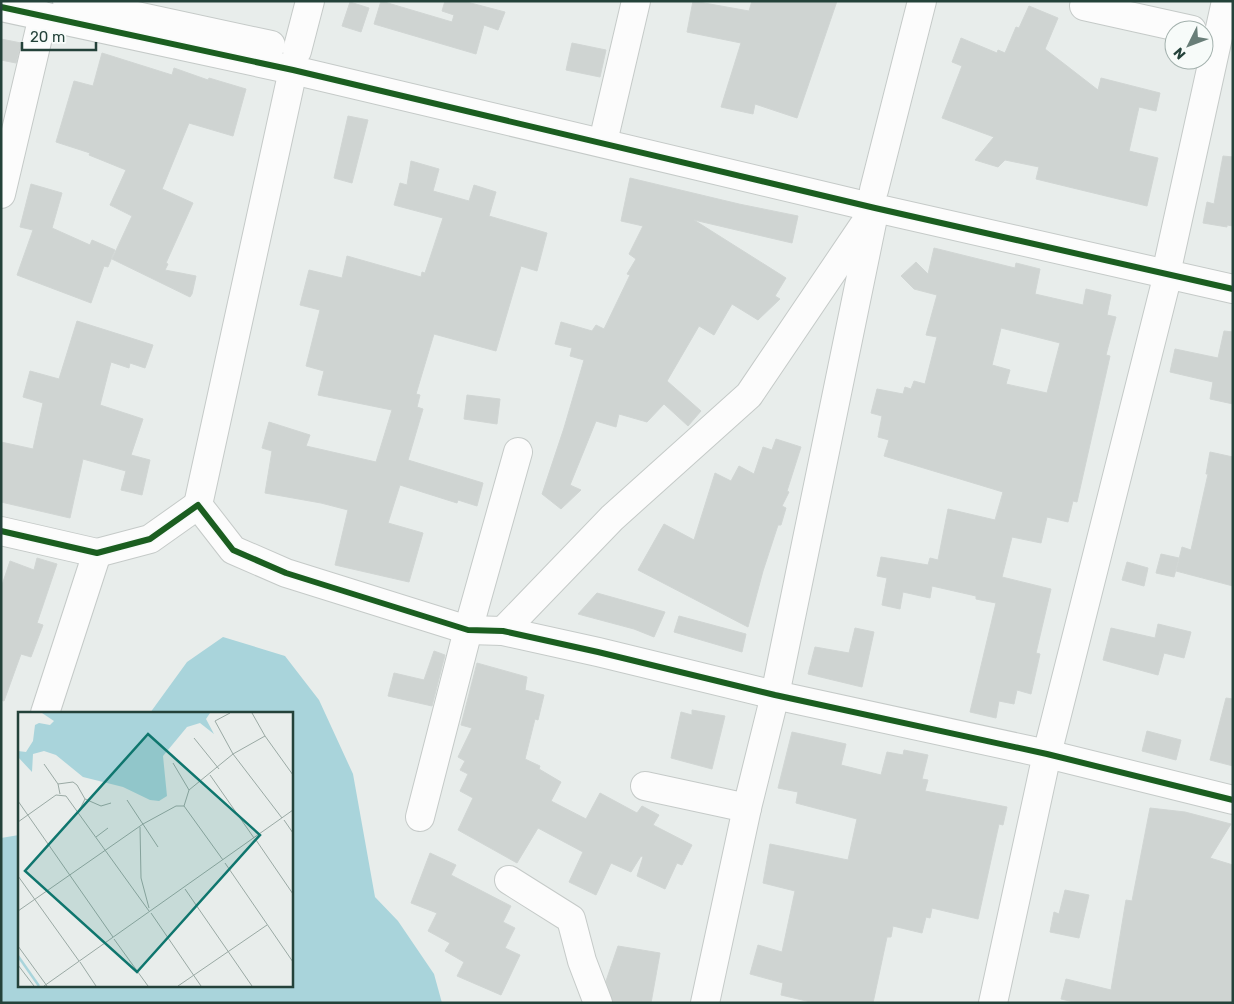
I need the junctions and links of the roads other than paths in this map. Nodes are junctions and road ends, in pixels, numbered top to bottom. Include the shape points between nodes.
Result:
1 (67, 1) edge
2 (310, 1) edge
3 (636, 1) edge
4 (922, 1) edge
5 (1226, 1) edge
6 (1084, 6) dead end
7 (1, 7) edge
8 (43, 16) junction
9 (1164, 24) edge
10 (1214, 27) edge
11 (295, 60) junction
12 (1204, 70) edge
13 (606, 129) junction
14 (1, 194) edge
15 (875, 199) junction
16 (1168, 267) junction
17 (1233, 275) edge
18 (1233, 288) edge
19 (518, 452) dead end
20 (198, 505) junction
21 (1, 531) edge
22 (97, 553) junction
23 (468, 630) junction
24 (503, 631) junction
25 (775, 695) junction
26 (45, 712) edge
27 (1047, 754) junction
28 (645, 786) dead end
29 (1233, 800) edge
30 (746, 808) junction
31 (420, 817) dead end
32 (509, 880) dead end
33 (704, 1002) edge
34 (598, 1003) edge
35 (993, 1003) edge

1 - 11 street
2 - 11 street
3 - 13 street
4 - 15 street
5 - 10 street
6 - 9 street
7 - 8 street
8 - 11 street
8 - 14 street
11 - 13 street
11 - 15 street
11 - 20 street
12 - 16 street
13 - 15 street
15 - 16 street
15 - 24 street via 749,395 612,518
15 - 25 street
16 - 17 street
16 - 18 street
16 - 27 street
19 - 23 street
20 - 22 street via 150,539
20 - 23 street via 233,550 286,573
21 - 22 street
22 - 26 street
23 - 24 street
23 - 31 street
24 - 25 street
25 - 27 street
25 - 30 street
27 - 29 street
27 - 35 street
28 - 30 street
30 - 33 street
32 - 34 street via 571,919

